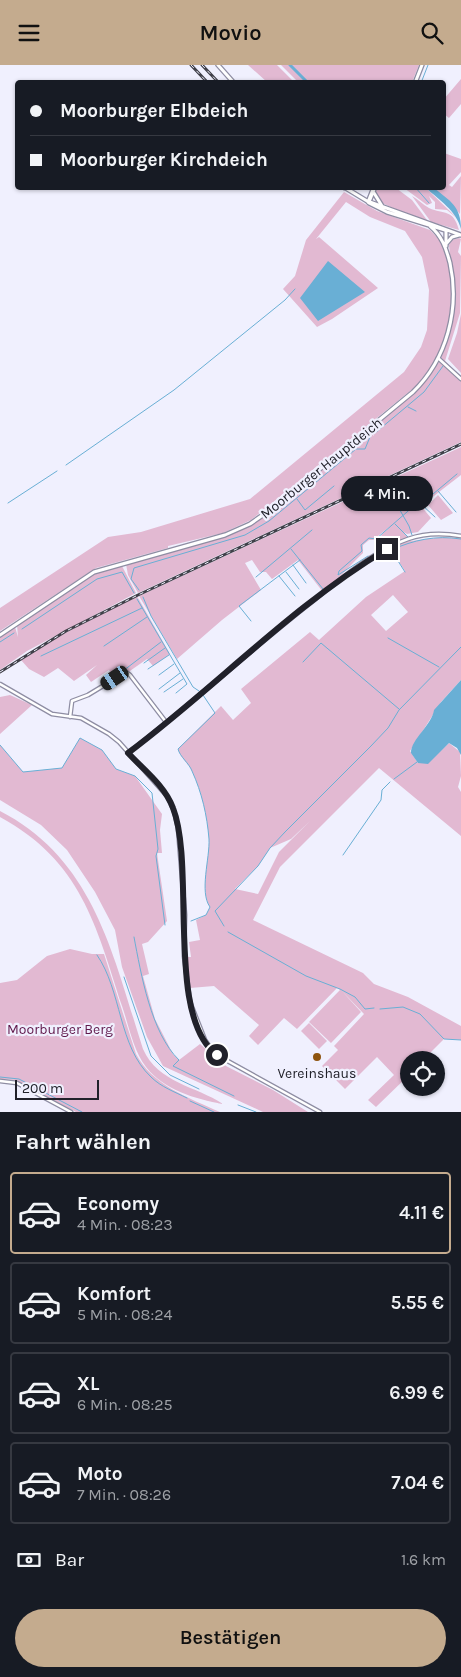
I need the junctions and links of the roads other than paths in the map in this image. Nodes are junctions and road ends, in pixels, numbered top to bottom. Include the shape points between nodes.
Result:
1 (218, 65) edge
2 (422, 65) edge
3 (231, 80) edge
4 (416, 80) edge
5 (348, 190) edge
6 (373, 190) edge
7 (374, 193) joint
8 (369, 202) junction
9 (384, 208) junction
10 (430, 226) junction
11 (446, 230) junction
12 (454, 234) junction
13 (461, 235) edge
14 (442, 239) junction
15 (446, 247) junction
16 (438, 358) junction
17 (461, 379) edge
18 (461, 536) edge
19 (1, 634) edge
20 (0, 684) edge
21 (70, 717) junction
22 (166, 722) junction
23 (128, 753) junction
24 (0, 1081) edge
25 (71, 1112) edge
26 (320, 1112) edge

1 - 3 main road
2 - 4 main road
5 - 8 main road
6 - 8 main road
7 - 8 main road
7 - 9 main road
8 - 9 main road
8 - 10 main road via 382,211
9 - 11 main road
10 - 11 main road
10 - 14 main road
11 - 12 main road
11 - 14 main road
11 - 15 main road, Moorburger Hauptdeich
12 - 13 main road
12 - 15 main road
14 - 15 main road, Moorburger Hauptdeich
15 - 16 main road, Moorburger Hauptdeich via 453,301 448,330
16 - 17 street
16 - 19 main road, Moorburger Hauptdeich via 413,392 256,520 221,536 94,572
18 - 22 street via 442,533 410,538 375,556 263,639
20 - 21 street via 52,714
21 - 22 street via 72,701 128,673
21 - 23 street via 84,719 117,739
22 - 23 street
23 - 26 street via 164,791 174,811 184,896 186,978 190,1002 205,1040 212,1051 224,1059
24 - 25 street via 18,1083

